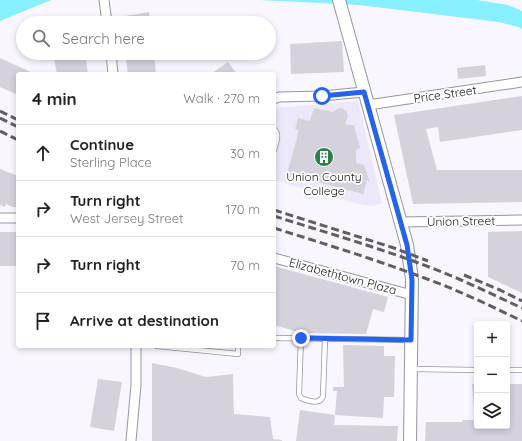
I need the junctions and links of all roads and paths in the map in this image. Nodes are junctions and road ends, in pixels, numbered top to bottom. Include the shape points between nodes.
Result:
1 (104, 0) edge
2 (340, 4) edge
3 (106, 16) edge
4 (111, 60) edge
5 (113, 72) edge
6 (522, 82) edge
7 (364, 92) junction
8 (276, 99) edge
9 (368, 105) junction
10 (276, 131) edge
11 (276, 143) edge
12 (0, 218) edge
13 (16, 218) edge
14 (522, 220) edge
15 (401, 222) junction
16 (276, 259) edge
17 (412, 294) junction
18 (276, 338) edge
19 (301, 338) junction
20 (325, 339) junction
21 (411, 340) junction
22 (136, 348) edge
23 (177, 348) edge
24 (238, 348) edge
25 (410, 369) junction
26 (474, 370) edge
27 (510, 370) edge
28 (522, 370) edge
29 (131, 441) edge
30 (410, 441) edge

1 - 3 street
2 - 7 street
4 - 5 street
6 - 9 street, Price Street
7 - 8 street
7 - 9 street
9 - 15 street
10 - 11 lane
12 - 13 street
14 - 15 street, Union Street
15 - 17 street via 407,245
16 - 17 street, Elizabethtown Plaza
17 - 21 street
18 - 19 lane
19 - 20 lane
19 - 20 lane via 299,394 303,399 318,401 323,396
20 - 21 lane
21 - 25 street
22 - 29 street
23 - 24 lane via 238,354
25 - 26 lane
25 - 30 street
27 - 28 lane

